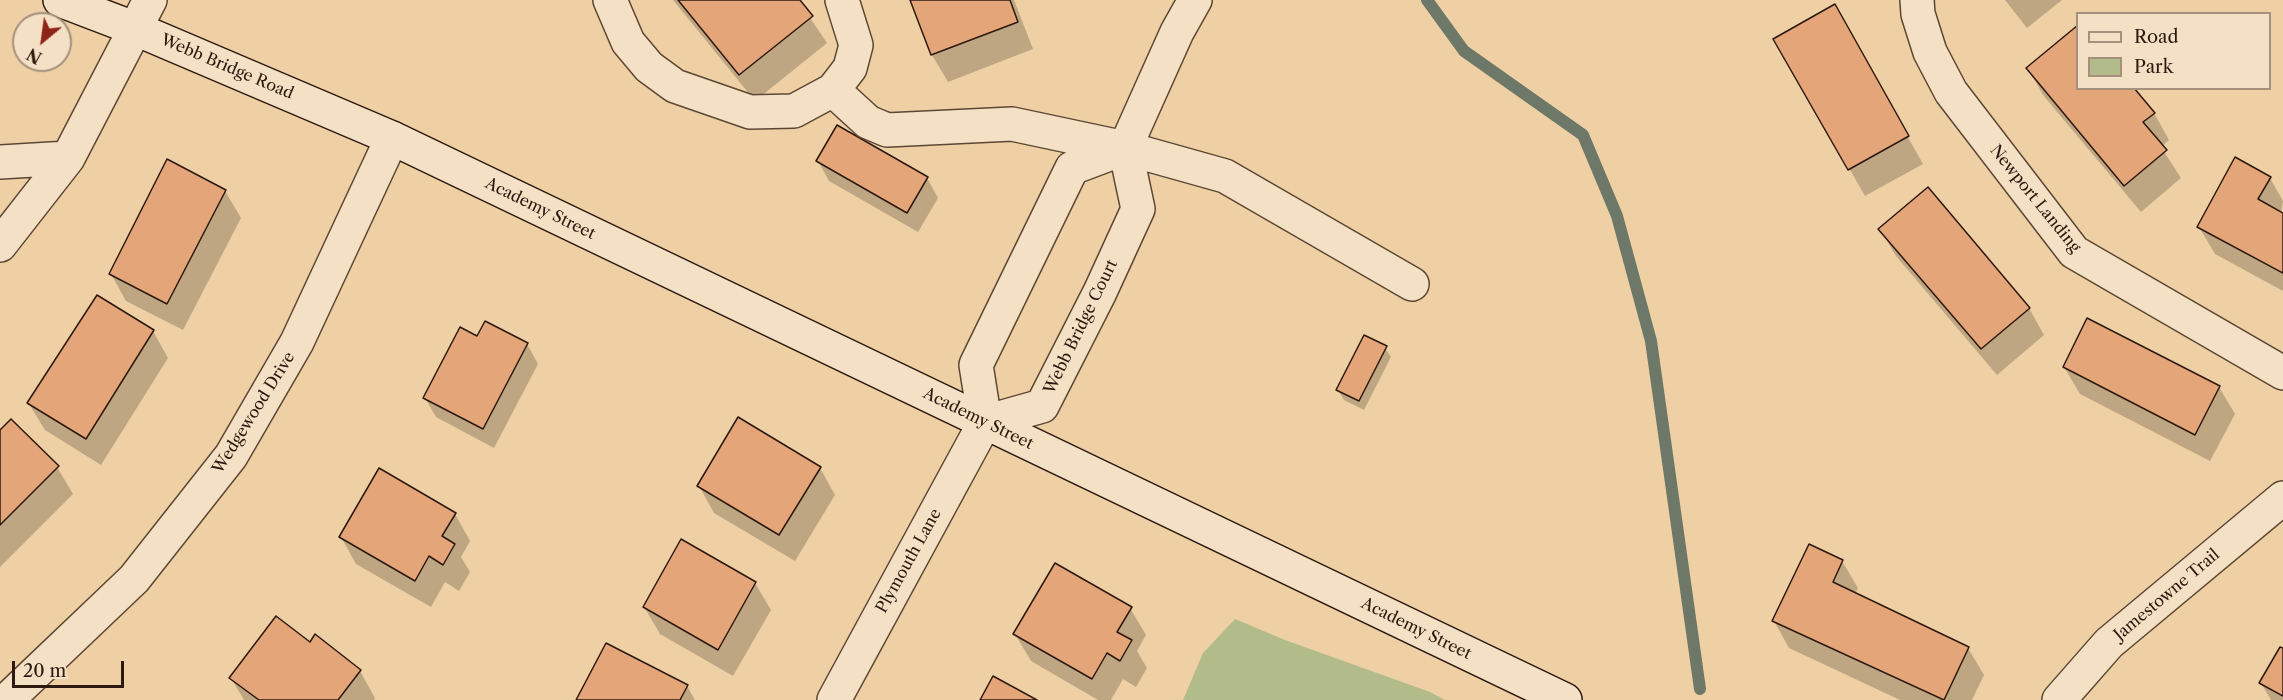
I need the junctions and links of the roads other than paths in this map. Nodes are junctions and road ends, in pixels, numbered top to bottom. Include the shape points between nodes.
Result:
1 (60, 0) edge
2 (150, 0) edge
3 (610, 0) edge
4 (842, 0) edge
5 (1195, 0) edge
6 (1917, 0) edge
7 (135, 28) junction
8 (833, 90) junction
9 (392, 138) junction
10 (1125, 148) junction
11 (68, 158) junction
12 (0, 162) edge
13 (0, 245) edge
14 (1412, 284) dead end
15 (2283, 373) edge
16 (985, 422) junction
17 (2283, 498) edge
18 (7, 700) edge
19 (834, 700) edge
20 (1564, 700) edge
21 (2059, 700) edge

1 - 7 street, Webb Bridge Road
2 - 7 street
3 - 8 street via 628,42 649,67 675,86 750,112 794,111
4 - 8 street via 856,45 850,68
5 - 10 street
6 - 15 street, Newport Landing via 1930,52 1951,92 2074,252
7 - 9 street, Webb Bridge Road
7 - 11 street
8 - 10 street via 868,122 887,130 1012,124
9 - 16 street, Academy Street
9 - 18 street, Wedgewood Drive via 297,342 231,456 135,579
10 - 14 street via 1225,176
10 - 16 street via 1072,168 976,365
10 - 16 street, Webb Bridge Court via 1138,209 1058,375 1042,406
11 - 12 street
11 - 13 street
16 - 19 street, Plymouth Lane
16 - 20 street, Academy Street
17 - 21 street, Jamestowne Trail via 2109,643

